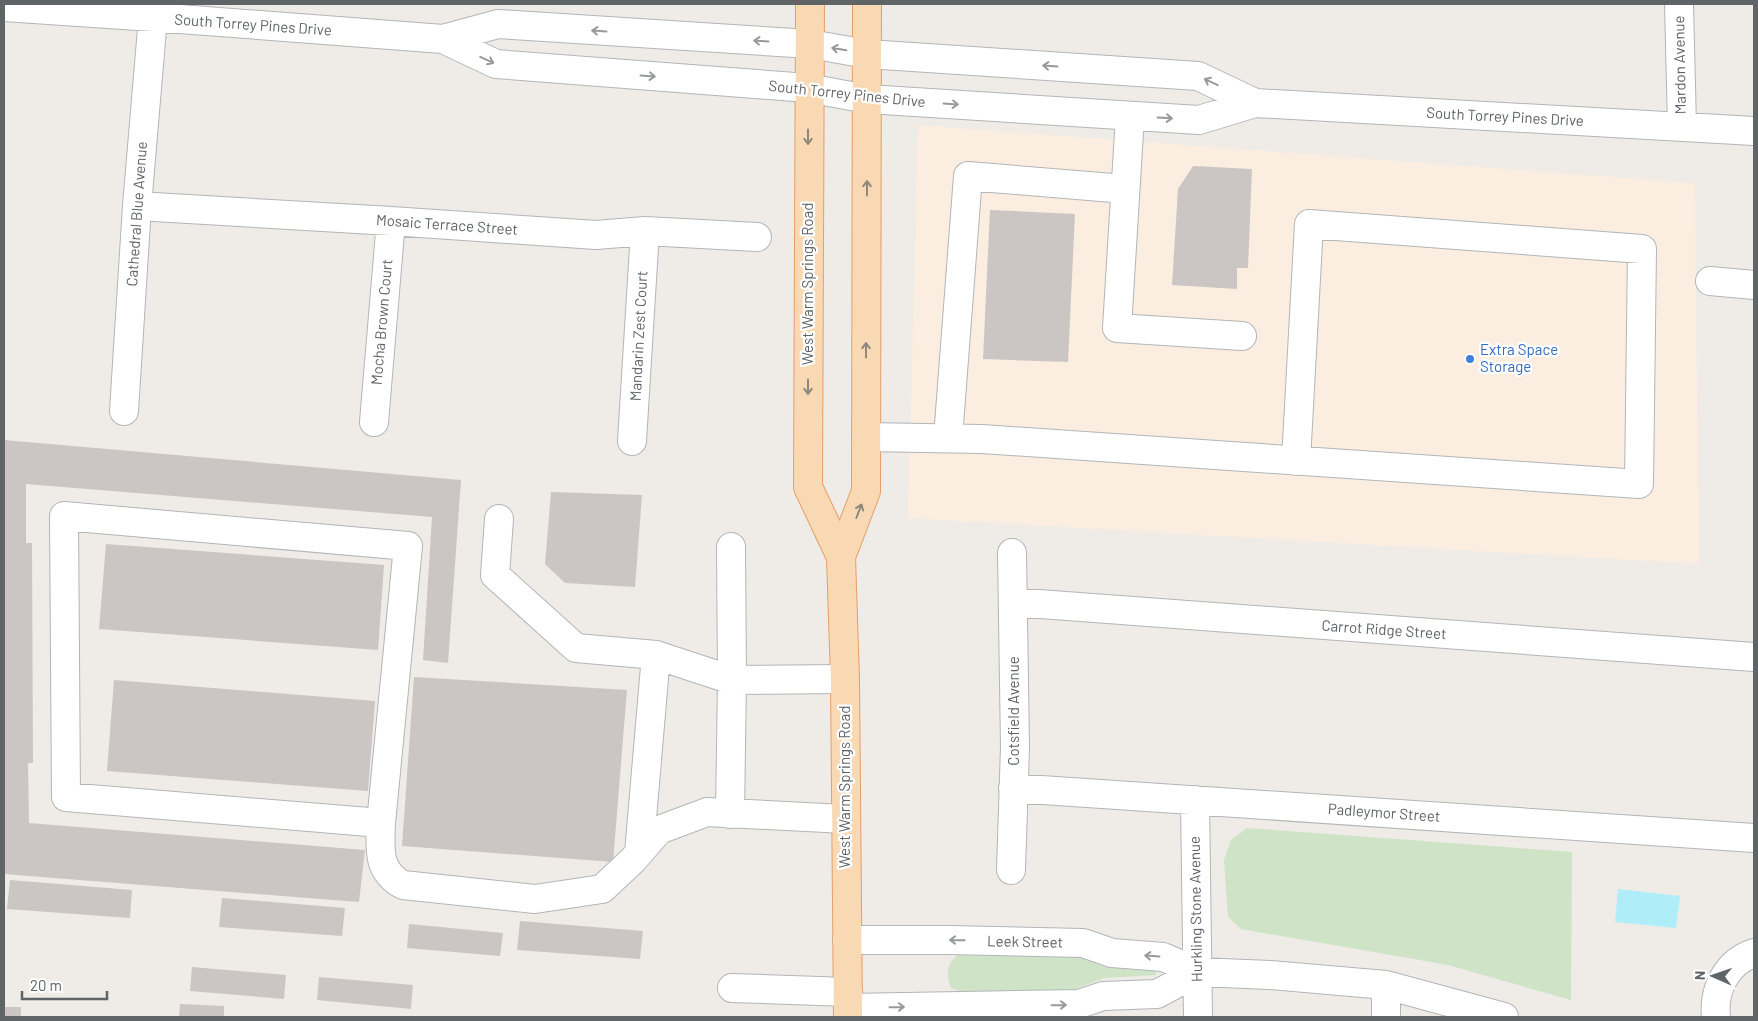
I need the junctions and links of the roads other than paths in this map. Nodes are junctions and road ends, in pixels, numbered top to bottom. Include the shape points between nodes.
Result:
1 (810, 4) edge
2 (867, 4) edge
3 (1679, 4) edge
4 (4, 7) edge
5 (152, 17) junction
6 (443, 39) junction
7 (810, 44) junction
8 (867, 54) junction
9 (808, 88) junction
10 (867, 99) junction
11 (1255, 102) junction
12 (1130, 116) junction
13 (1682, 127) junction
14 (1754, 131) edge
15 (1125, 189) junction
16 (137, 206) junction
17 (391, 221) junction
18 (645, 231) junction
19 (757, 237) dead end
20 (1710, 281) dead end
21 (1754, 285) edge
22 (1242, 336) dead end
23 (124, 411) dead end
24 (374, 422) dead end
25 (866, 437) junction
26 (948, 438) junction
27 (632, 441) dead end
28 (1296, 461) junction
29 (499, 519) dead end
30 (731, 547) dead end
31 (1012, 553) dead end
32 (841, 557) junction
33 (1013, 602) junction
34 (656, 655) junction
35 (1754, 657) edge
36 (844, 679) junction
37 (732, 680) junction
38 (1013, 788) junction
39 (1195, 800) junction
40 (730, 814) junction
41 (845, 819) junction
42 (381, 823) junction
43 (1754, 838) edge
44 (639, 853) junction
45 (1010, 870) dead end
46 (847, 940) junction
47 (1754, 954) edge
48 (1198, 972) junction
49 (1386, 985) junction
50 (732, 988) dead end
51 (848, 1006) edge
52 (1198, 1017) edge
53 (1386, 1017) edge
54 (1504, 1017) edge
55 (1714, 1017) edge

1 - 7 main road, West Warm Springs Road
2 - 8 main road, West Warm Springs Road
3 - 13 street, Mardon Avenue
4 - 5 street, South Torrey Pines Drive
5 - 6 street, South Torrey Pines Drive
5 - 16 street, Cathedral Blue Avenue
7 -> 6 street, South Torrey Pines Drive via 498,24
6 -> 9 street, South Torrey Pines Drive via 496,64
8 -> 7 street, South Torrey Pines Drive
7 - 9 main road, West Warm Springs Road
8 - 10 main road, West Warm Springs Road
11 -> 8 street, South Torrey Pines Drive via 1198,76
9 - 10 street, South Torrey Pines Drive
9 -> 32 main road, West Warm Springs Road via 808,487
10 -> 12 street, South Torrey Pines Drive
25 -> 10 main road, West Warm Springs Road
12 -> 11 street, South Torrey Pines Drive via 1199,120
11 - 13 street, South Torrey Pines Drive
12 - 15 street
13 - 14 street, South Torrey Pines Drive
15 - 22 street via 1117,328
15 - 26 street via 968,176
16 - 17 street, Mosaic Terrace Street
16 - 23 street, Cathedral Blue Avenue
17 - 18 street, Mosaic Terrace Street via 596,235
17 - 24 street, Mocha Brown Court
18 - 19 street, Mosaic Terrace Street
18 - 27 street, Mandarin Zest Court
20 - 21 street
25 - 26 street
32 -> 25 main road, West Warm Springs Road via 866,492
26 - 28 street
28 - 28 street via 1639,484 1642,249 1309,224
29 - 34 street via 495,574 576,648
30 - 37 street
31 - 33 street, Cotsfield Avenue
32 - 36 main road, West Warm Springs Road
33 - 35 street, Carrot Ridge Street
33 - 38 street, Cotsfield Avenue
34 - 37 street
34 - 44 street
36 - 37 street
36 - 41 main road, West Warm Springs Road
37 - 40 street
38 - 39 street, Padleymor Street
38 - 45 street, Cotsfield Avenue
39 - 43 street, Padleymor Street
39 - 48 street, Hurkling Stone Avenue
40 - 41 street
40 - 44 street via 706,812 659,830
41 - 46 main road, West Warm Springs Road
42 - 42 street via 408,546 64,516 66,797
42 - 44 street via 382,861 392,879 403,885 545,897 602,889
48 -> 46 street, Leek Street via 1163,957 1112,953 1083,943
46 - 51 main road, West Warm Springs Road
47 - 55 street via 1732,966 1721,981
48 - 49 street, Leek Street
51 -> 48 street via 1079,1004 1103,996 1157,994
48 - 52 street, Hurkling Stone Avenue
49 - 53 street
49 - 54 street, Leek Street
50 - 51 street

